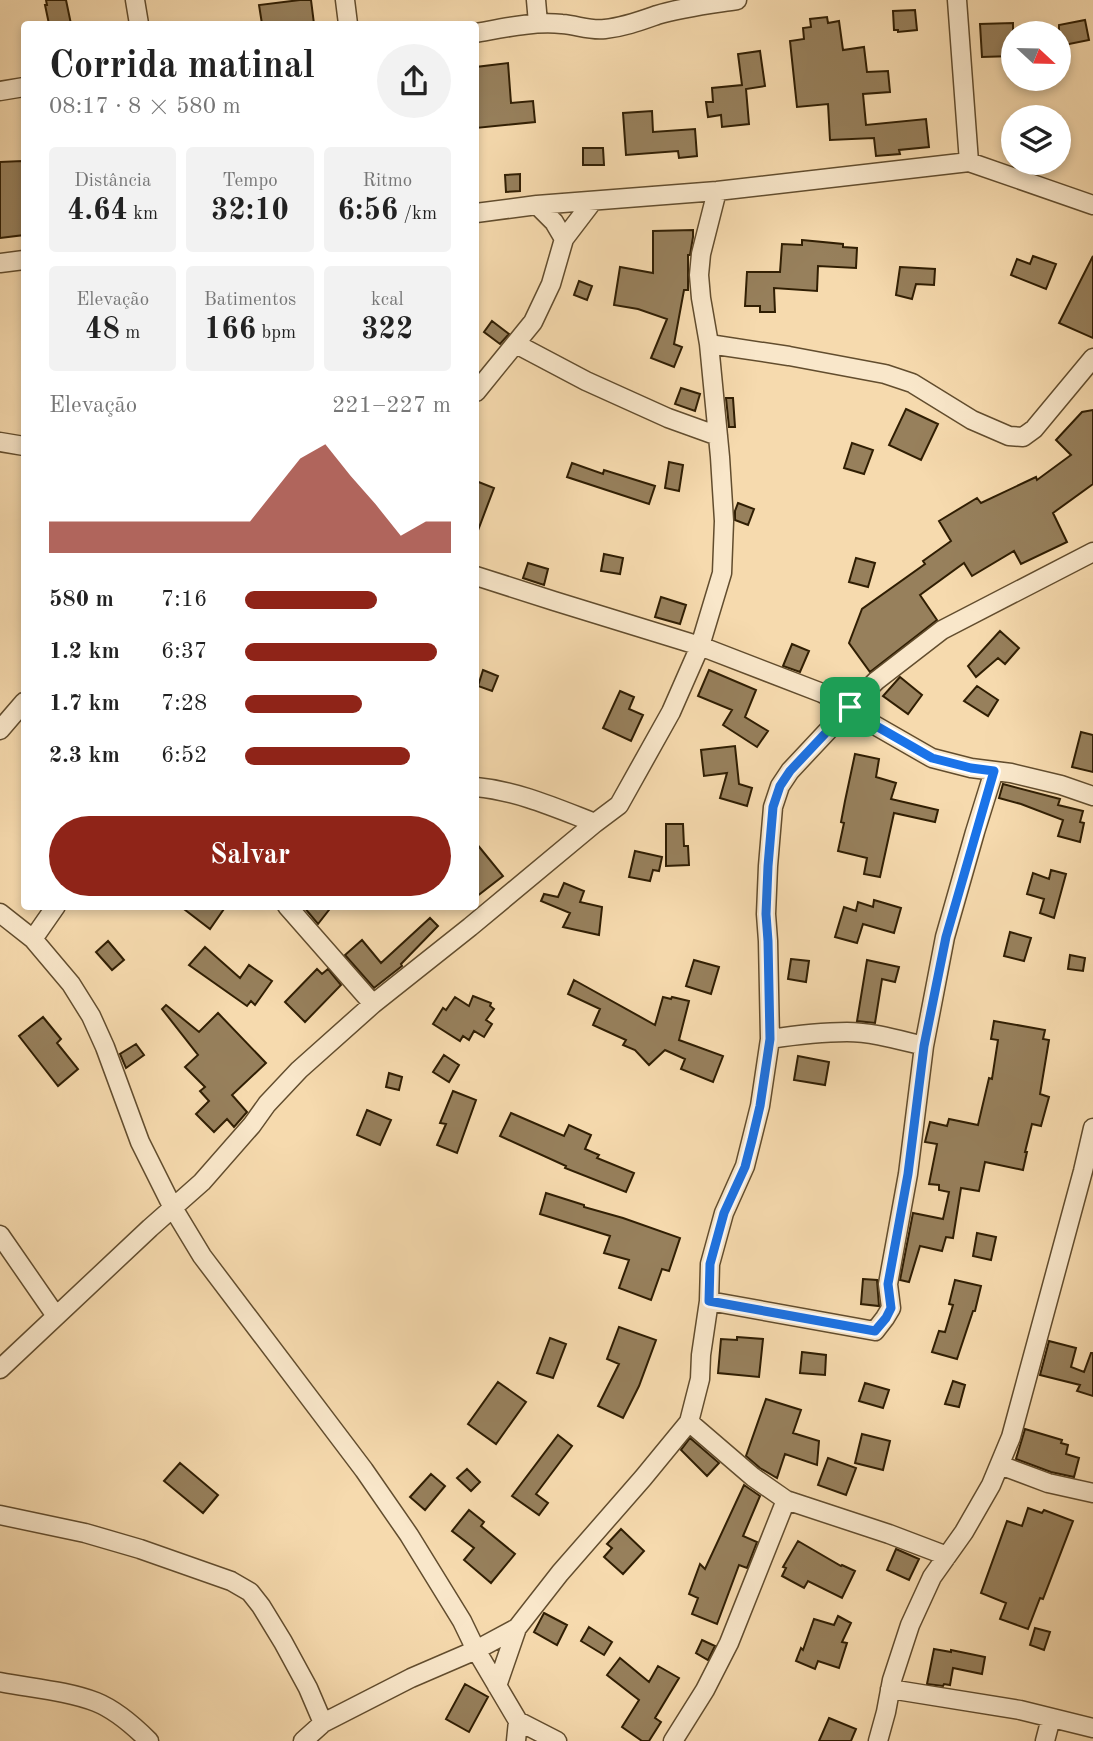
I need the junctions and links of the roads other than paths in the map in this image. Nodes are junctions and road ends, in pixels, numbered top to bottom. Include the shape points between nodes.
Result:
1 (135, 0) edge
2 (345, 0) edge
3 (536, 0) edge
4 (737, 0) edge
5 (957, 0) edge
6 (719, 1) edge
7 (138, 21) edge
8 (348, 21) edge
9 (538, 23) junction
10 (479, 33) edge
11 (21, 88) edge
12 (0, 91) edge
13 (969, 162) junction
14 (716, 191) junction
15 (593, 201) junction
16 (537, 205) junction
17 (1093, 205) edge
18 (479, 213) edge
19 (564, 239) junction
20 (21, 260) edge
21 (0, 263) edge
22 (516, 344) junction
23 (709, 344) junction
24 (1093, 358) edge
25 (479, 388) edge
26 (718, 436) junction
27 (0, 442) edge
28 (21, 446) edge
29 (1093, 551) edge
30 (479, 577) edge
31 (700, 646) junction
32 (21, 706) edge
33 (850, 707) junction
34 (0, 730) edge
35 (994, 771) junction
36 (479, 787) edge
37 (1093, 796) edge
38 (595, 823) junction
39 (53, 910) edge
40 (290, 910) edge
41 (0, 913) edge
42 (33, 939) junction
43 (373, 1004) junction
44 (770, 1039) junction
45 (924, 1046) junction
46 (1093, 1128) edge
47 (173, 1208) junction
48 (0, 1235) edge
49 (709, 1301) junction
50 (56, 1316) junction
51 (0, 1370) edge
52 (689, 1422) junction
53 (1000, 1465) junction
54 (1093, 1493) edge
55 (786, 1500) junction
56 (0, 1515) edge
57 (947, 1556) junction
58 (517, 1628) junction
59 (476, 1650) junction
60 (0, 1682) edge
61 (497, 1686) junction
62 (890, 1689) junction
63 (1051, 1718) junction
64 (518, 1721) junction
65 (323, 1723) junction
66 (1093, 1728) edge
67 (149, 1741) edge
68 (303, 1741) edge
69 (516, 1741) edge
70 (557, 1741) edge
71 (673, 1741) edge
72 (878, 1741) edge
73 (1045, 1741) edge

1 - 7 street
2 - 8 street
3 - 9 street
4 - 6 street
5 - 13 street
6 - 9 street via 603,30
9 - 10 street
11 - 12 street
13 - 14 street
13 - 17 street
14 - 15 street
14 - 23 street via 699,275
15 - 16 street
15 - 19 street
16 - 18 street
16 - 19 street
19 - 22 street via 551,284 533,322
20 - 21 street
22 - 25 street
22 - 26 street via 656,413
23 - 24 street via 884,374 912,383 972,420 1023,437
23 - 26 street
26 - 31 street via 724,521 722,573
27 - 28 street
29 - 33 street via 942,630
30 - 31 street
31 - 33 street
31 - 38 street via 671,712 619,806
32 - 34 street
33 - 35 street via 932,758
33 - 44 street via 790,771 773,807 766,914
35 - 37 street
35 - 45 street via 946,937
36 - 38 street via 530,798
38 - 43 street
39 - 42 street
40 - 43 street
41 - 42 street
42 - 47 street via 91,1016 141,1142
43 - 47 street via 282,1086 202,1182
44 - 45 street via 850,1032
44 - 49 street via 745,1167 724,1213 710,1264
45 - 49 street via 888,1284 891,1308 886,1318 875,1331
46 - 53 street
47 - 50 street
47 - 59 street via 202,1256 372,1480
48 - 50 street
49 - 52 street via 700,1379
50 - 51 street
52 - 55 street
52 - 58 street
53 - 54 street
53 - 57 street
55 - 57 street
55 - 71 street via 729,1643
56 - 65 street via 140,1549 250,1592 289,1653
57 - 62 street via 910,1625
58 - 59 street
58 - 61 street
59 - 61 street
59 - 65 street
60 - 67 street via 99,1703
61 - 64 street
62 - 63 street
62 - 72 street
63 - 66 street
63 - 73 street
64 - 69 street
64 - 70 street
65 - 68 street

